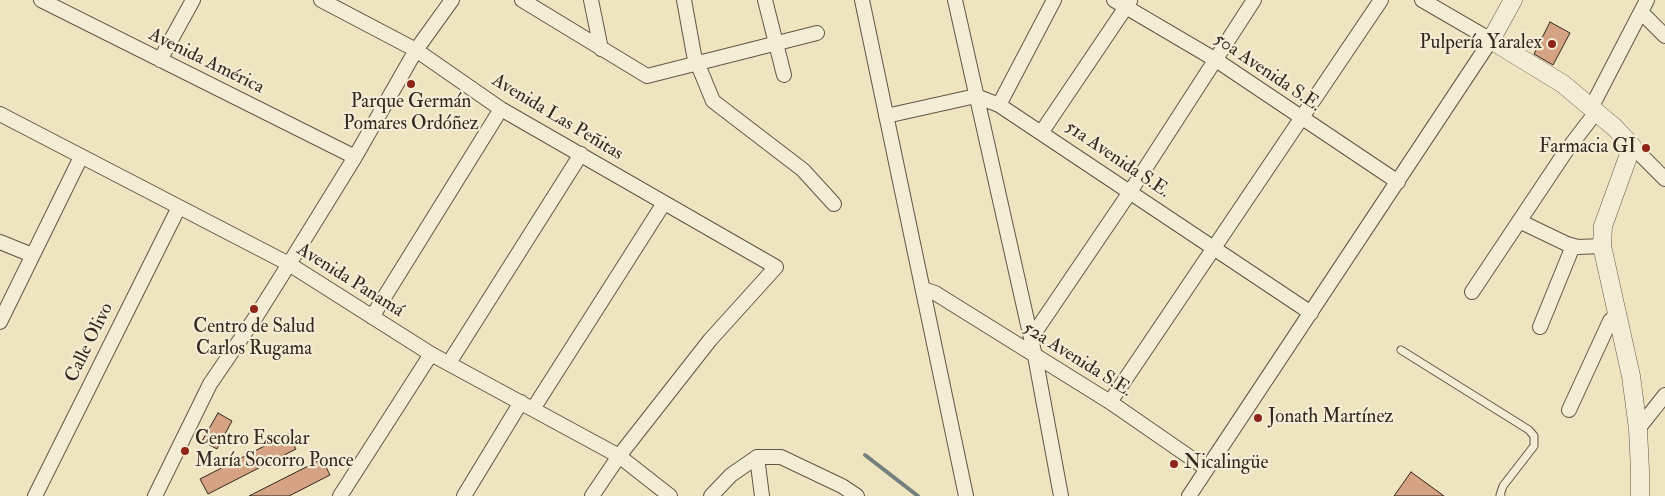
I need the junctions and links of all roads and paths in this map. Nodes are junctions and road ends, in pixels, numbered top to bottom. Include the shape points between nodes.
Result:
1 (41, 0) edge
2 (193, 0) edge
3 (452, 0) edge
4 (522, 0) edge
5 (591, 0) edge
6 (684, 0) edge
7 (766, 0) edge
8 (862, 0) edge
9 (955, 0) edge
10 (1054, 0) edge
11 (1114, 0) edge
12 (1254, 0) edge
13 (1381, 0) edge
14 (1422, 0) edge
15 (1513, 0) edge
16 (328, 2) edge
17 (1128, 4) edge
18 (1644, 6) edge
19 (817, 33) dead end
20 (1665, 36) edge
21 (1491, 40) junction
22 (775, 43) junction
23 (601, 49) junction
24 (416, 50) junction
25 (160, 60) junction
26 (1216, 60) junction
27 (698, 63) junction
28 (784, 75) dead end
29 (976, 96) junction
30 (999, 105) junction
31 (501, 109) junction
32 (1593, 110) junction
33 (0, 114) edge
34 (886, 116) junction
35 (1301, 118) junction
36 (1041, 133) junction
37 (1632, 146) junction
38 (581, 154) junction
39 (81, 157) junction
40 (355, 157) junction
41 (1665, 179) edge
42 (1398, 182) junction
43 (1130, 192) junction
44 (664, 202) junction
45 (834, 204) dead end
46 (179, 207) junction
47 (1519, 221) junction
48 (0, 242) edge
49 (1573, 246) junction
50 (1602, 246) junction
51 (1215, 248) junction
52 (32, 255) junction
53 (289, 264) junction
54 (922, 289) junction
55 (1472, 292) dead end
56 (1311, 313) junction
57 (1617, 314) junction
58 (372, 317) junction
59 (0, 322) edge
60 (1540, 327) dead end
61 (1031, 338) junction
62 (1401, 350) dead end
63 (431, 354) junction
64 (1035, 356) junction
65 (449, 363) junction
66 (1665, 395) edge
67 (1110, 402) junction
68 (527, 405) junction
69 (1569, 410) dead end
70 (1638, 429) junction
71 (619, 456) junction
72 (757, 457) junction
73 (1207, 469) junction
74 (35, 496) edge
75 (155, 496) edge
76 (340, 496) edge
77 (464, 496) edge
78 (592, 496) edge
79 (670, 496) edge
80 (711, 496) edge
81 (762, 496) edge
82 (857, 496) edge
83 (966, 496) edge
84 (1061, 496) edge
85 (1189, 496) edge
86 (1501, 496) edge
87 (1640, 496) edge

1 - 25 street, Avenida América
2 - 25 street
3 - 24 street
4 - 23 street
5 - 23 street
6 - 27 street
7 - 22 street
8 - 34 street
9 - 29 street
10 - 30 street
11 - 17 street, 50a Avenida S.E.
12 - 26 street
13 - 35 street
14 - 21 street
15 - 21 street
16 - 24 street, Avenida Las Peñitas
17 - 26 street, 50a Avenida S.E.
17 - 36 street
18 - 20 street
18 - 32 street
19 - 22 street
21 - 32 street via 1563,84
21 - 42 street
22 - 27 street
22 - 28 street
23 - 27 street via 647,76
24 - 31 street, Avenida Las Peñitas
24 - 40 street
25 - 40 street, Avenida América
26 - 35 street, 50a Avenida S.E.
26 - 43 street
27 - 45 street via 713,101 803,170
29 - 30 street, 51a Avenida S.E.
29 - 34 street
29 - 61 street
30 - 36 street, 51a Avenida S.E.
31 - 38 street, Avenida Las Peñitas
31 - 58 street
32 - 37 street
32 - 47 street
33 - 39 street, Avenida Panamá
34 - 54 street
35 - 42 street, 50a Avenida S.E.
35 - 51 street
36 - 43 street, 51a Avenida S.E.
37 - 41 street
37 - 50 street via 1603,226
38 - 44 street, Avenida Las Peñitas
38 - 65 street
39 - 46 street, Avenida Panamá
39 - 52 street
40 - 53 street
42 - 56 street
43 - 51 street, 51a Avenida S.E.
43 - 61 street
44 - 68 street
44 - 71 street, Avenida Las Peñitas via 776,267 710,340
46 - 53 street, Avenida Panamá
46 - 74 street, Calle Olivo
47 - 49 street
47 - 55 street
48 - 52 street
49 - 50 street
49 - 60 street
50 - 57 street
51 - 56 street, 51a Avenida S.E.
51 - 67 street
52 - 59 street
53 - 58 street, Avenida Panamá
53 - 75 street via 210,384
54 - 64 street, 52a Avenida S.E. via 935,293
54 - 83 street
56 - 73 street
57 - 69 street via 1610,321
57 - 70 street via 1631,376
58 - 63 street, Avenida Panamá
61 - 64 street
62 - 86 lane via 1534,436 1534,446 1503,486
63 - 65 street, Avenida Panamá
63 - 76 street
64 - 67 street, 52a Avenida S.E.
64 - 84 street
65 - 68 street, Avenida Panamá
66 - 70 street
67 - 73 street, 52a Avenida S.E.
68 - 71 street, Avenida Panamá
68 - 77 street
70 - 87 street
71 - 78 street
71 - 79 street, Avenida Panamá
72 - 80 street via 731,475
72 - 81 street
72 - 82 street via 781,457
73 - 85 street

